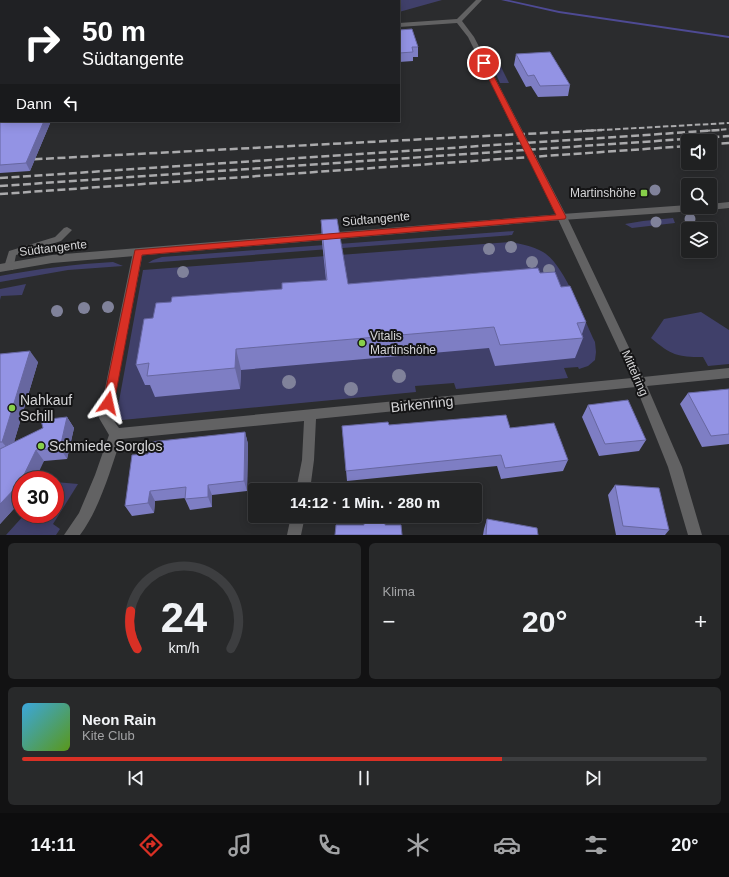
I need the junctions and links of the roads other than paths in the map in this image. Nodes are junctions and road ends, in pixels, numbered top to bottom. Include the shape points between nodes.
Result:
1 (479, 0) edge
2 (460, 21) junction
3 (400, 25) edge
4 (729, 206) edge
5 (717, 207) edge
6 (681, 209) edge
7 (562, 217) junction
8 (67, 230) dead end
9 (138, 252) junction
10 (4, 267) edge
11 (729, 373) edge
12 (639, 381) junction
13 (310, 415) junction
14 (116, 434) junction
15 (304, 483) edge
16 (297, 523) edge
17 (71, 535) edge
18 (294, 535) edge
19 (695, 535) edge

1 - 2 street
2 - 3 street
2 - 7 street, Mittelring via 471,37
4 - 5 street, Südtangente
6 - 7 street, Südtangente
7 - 9 street, Südtangente
7 - 12 street, Mittelring
8 - 10 street via 58,239 12,253
9 - 10 street, Südtangente via 52,259
9 - 14 street via 105,418
11 - 12 street, Birkenring
12 - 13 street, Birkenring
12 - 19 street, Mittelring via 675,467
13 - 14 street, Birkenring
13 - 15 street
14 - 17 street via 84,518
16 - 18 street

